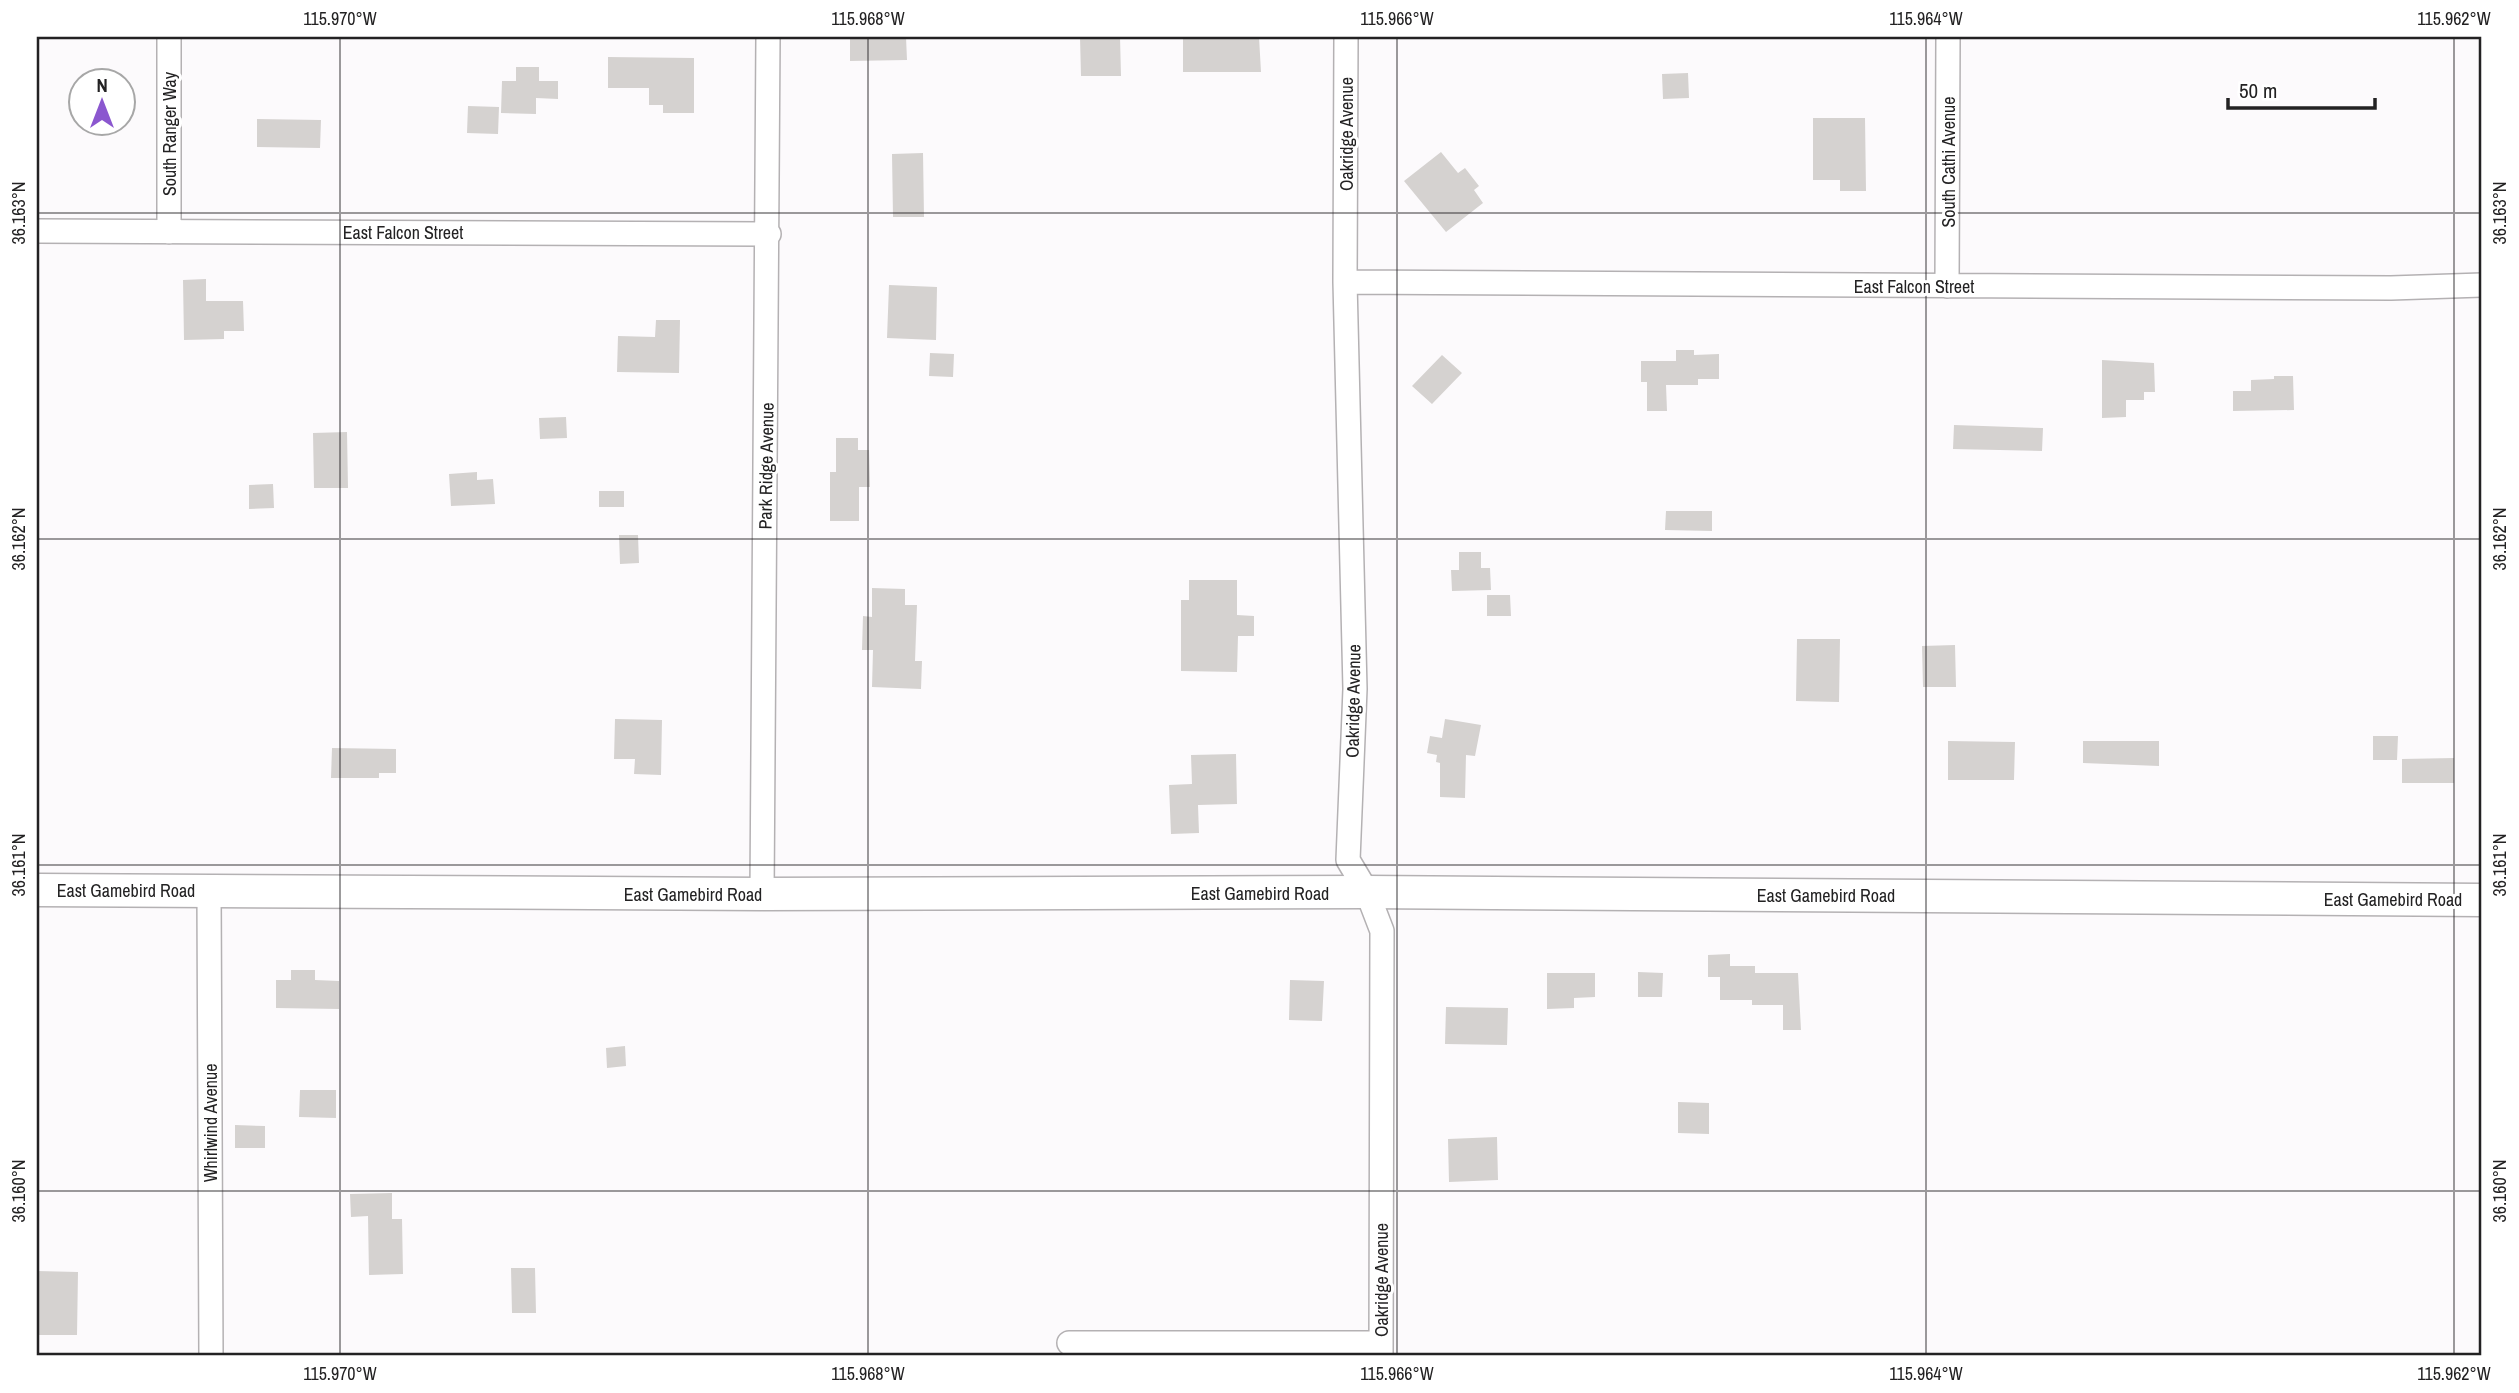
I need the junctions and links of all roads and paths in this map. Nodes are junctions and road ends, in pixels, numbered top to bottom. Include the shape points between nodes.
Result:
1 (169, 37) edge
2 (768, 37) edge
3 (1346, 37) edge
4 (1948, 37) edge
5 (37, 231) edge
6 (169, 232) junction
7 (769, 234) junction
8 (1345, 282) junction
9 (2482, 285) edge
10 (1947, 286) junction
11 (37, 890) edge
12 (209, 891) junction
13 (1367, 892) junction
14 (762, 894) junction
15 (2482, 900) edge
16 (1069, 1343) dead end
17 (1381, 1350) edge
18 (211, 1356) edge

1 - 6 street, South Ranger Way
2 - 7 street, Park Ridge Avenue
3 - 8 street, Oakridge Avenue
4 - 10 street, South Cathi Avenue
5 - 6 street, East Falcon Street
6 - 7 street, East Falcon Street
7 - 14 street, Park Ridge Avenue
8 - 10 street, East Falcon Street
8 - 13 street, Oakridge Avenue via 1355,689 1348,860
9 - 10 street, East Falcon Street
11 - 12 main road, East Gamebird Road
12 - 14 main road, East Gamebird Road
12 - 18 street, Whirlwind Avenue
13 - 14 main road, East Gamebird Road
13 - 15 main road, East Gamebird Road
13 - 17 street, Oakridge Avenue via 1382,931
16 - 17 street

